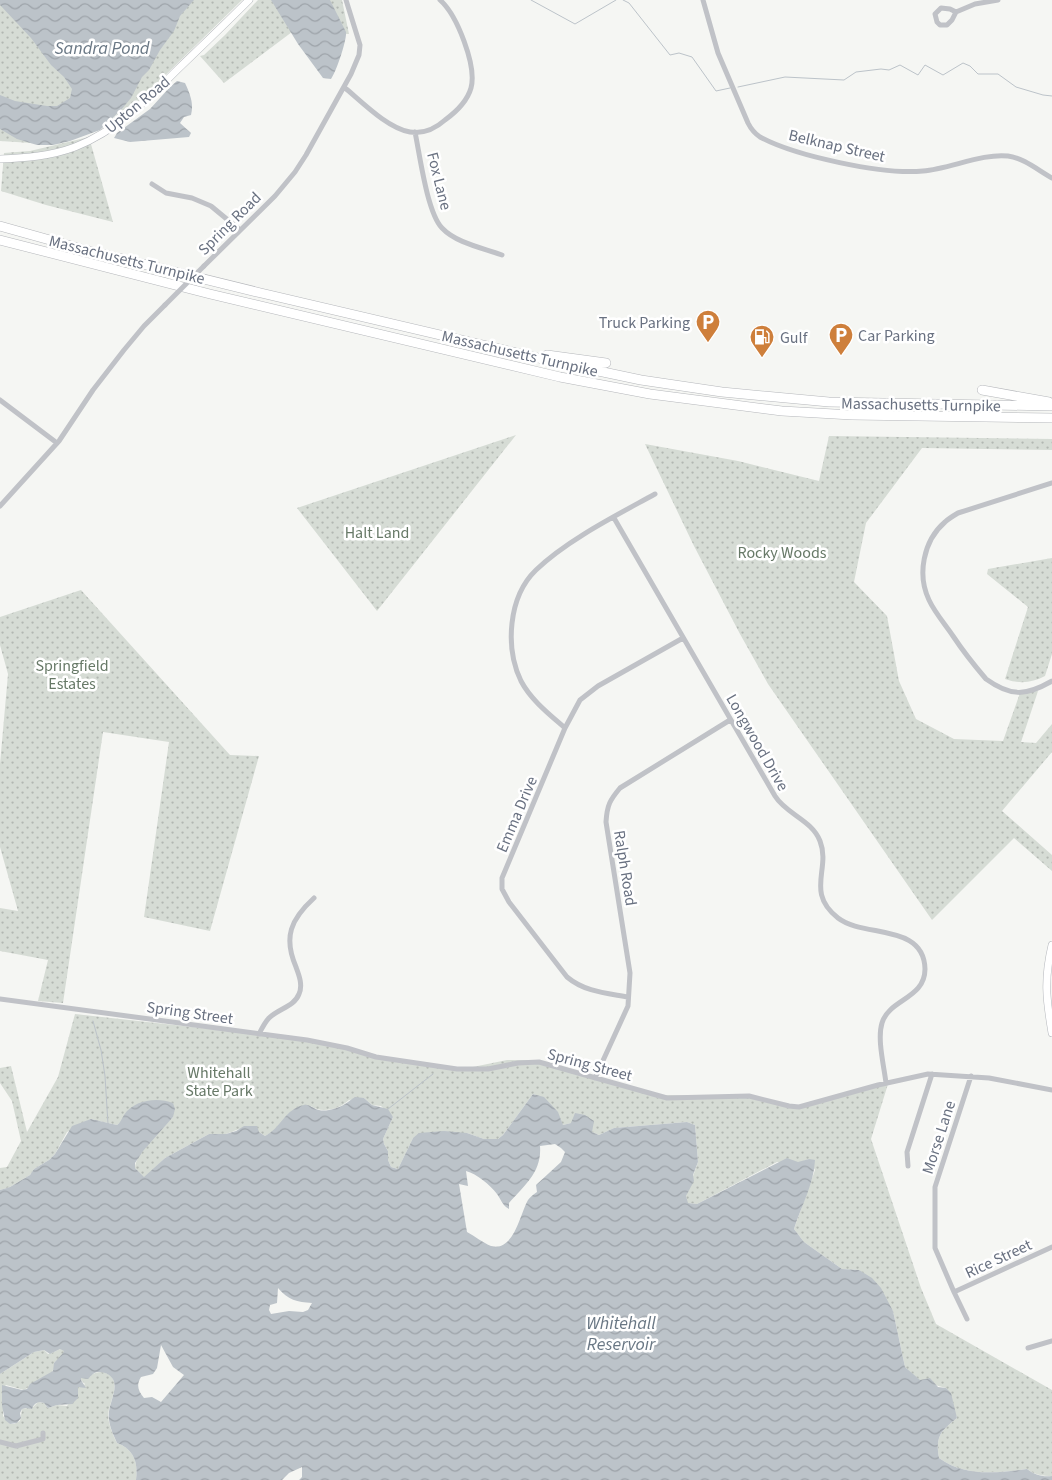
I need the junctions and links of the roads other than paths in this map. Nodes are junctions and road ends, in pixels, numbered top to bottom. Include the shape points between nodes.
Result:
1 (249, 0) edge
2 (346, 0) edge
3 (440, 0) edge
4 (703, 0) edge
5 (998, 0) edge
6 (956, 12) dead end
7 (344, 87) junction
8 (415, 132) junction
9 (0, 159) edge
10 (1052, 178) edge
11 (152, 184) dead end
12 (0, 226) edge
13 (240, 230) junction
14 (0, 240) edge
15 (502, 255) dead end
16 (499, 349) junction
17 (606, 363) dead end
18 (982, 390) dead end
19 (0, 400) edge
20 (1052, 404) edge
21 (1052, 418) edge
22 (57, 443) junction
23 (1052, 483) edge
24 (655, 494) dead end
25 (0, 506) edge
26 (614, 518) junction
27 (683, 638) junction
28 (1052, 681) edge
29 (730, 720) junction
30 (566, 728) junction
31 (314, 898) dead end
32 (1052, 945) edge
33 (628, 997) junction
34 (0, 999) edge
35 (1052, 1033) edge
36 (259, 1034) junction
37 (932, 1074) junction
38 (971, 1076) junction
39 (595, 1078) junction
40 (886, 1083) junction
41 (1052, 1090) edge
42 (908, 1166) dead end
43 (1052, 1247) edge
44 (954, 1292) junction
45 (967, 1319) dead end
46 (1052, 1341) edge
47 (1028, 1348) dead end
48 (43, 1433) dead end
49 (0, 1442) edge

1 - 9 main road, Upton Road via 148,99 107,130 56,153
2 - 7 street, Spring Road via 360,45
3 - 8 street via 459,27 473,76 462,104 448,118 430,130
4 - 10 street, Belknap Street via 718,54 748,123 760,136 811,155 863,167 900,172 924,171 994,156 1011,156
5 - 6 street
7 - 8 street via 391,125
7 - 13 street, Spring Road via 295,172
8 - 15 street, Fox Lane via 436,220 450,234
11 - 13 street via 166,193 211,206
12 - 16 highway, Massachusetts Turnpike via 122,259
13 - 22 street, Spring Road, bridge via 144,326
14 - 21 highway, Massachusetts Turnpike via 210,294 650,394 782,411 852,416
16 - 17 highway
16 - 20 highway, Massachusetts Turnpike via 621,376 742,394 850,403
18 - 20 highway
19 - 22 street
22 - 25 street, Spring Road
23 - 28 street via 958,514 945,522 930,542 922,577 934,611 986,679 1001,688 1020,693
24 - 26 street
26 - 27 street, Longwood Drive
26 - 30 street via 574,541 534,571 523,587 514,612 511,642 514,664 522,682 542,708
27 - 29 street, Longwood Drive
27 - 30 street, Emma Drive via 598,686 580,700
29 - 33 street, Ralph Road via 620,788 607,808 606,822 630,973
29 - 40 street, Longwood Drive via 780,805 805,823 818,838 822,851 820,888 829,910 852,925 908,939 920,951 925,970 921,984 888,1012 881,1024
30 - 33 street, Emma Drive via 502,878 502,889 567,977 584,988
31 - 36 street via 299,915 290,933 291,953 301,982 300,992 295,1001 269,1018
32 - 35 main road via 1045,986
33 - 39 street, Ralph Road via 628,1006
34 - 36 street, Spring Street
36 - 39 street, Spring Street via 327,1044 366,1055 429,1066 467,1070 538,1062
37 - 38 street, Spring Street
37 - 40 street, Spring Street
37 - 42 street via 907,1152
38 - 41 street, Spring Street
38 - 44 street, Morse Lane via 934,1187 936,1248
39 - 40 street, Spring Street via 667,1098 749,1096 799,1107
43 - 44 street, Rice Street
44 - 45 street, Morse Lane
46 - 47 street
48 - 49 street via 43,1439 16,1446

